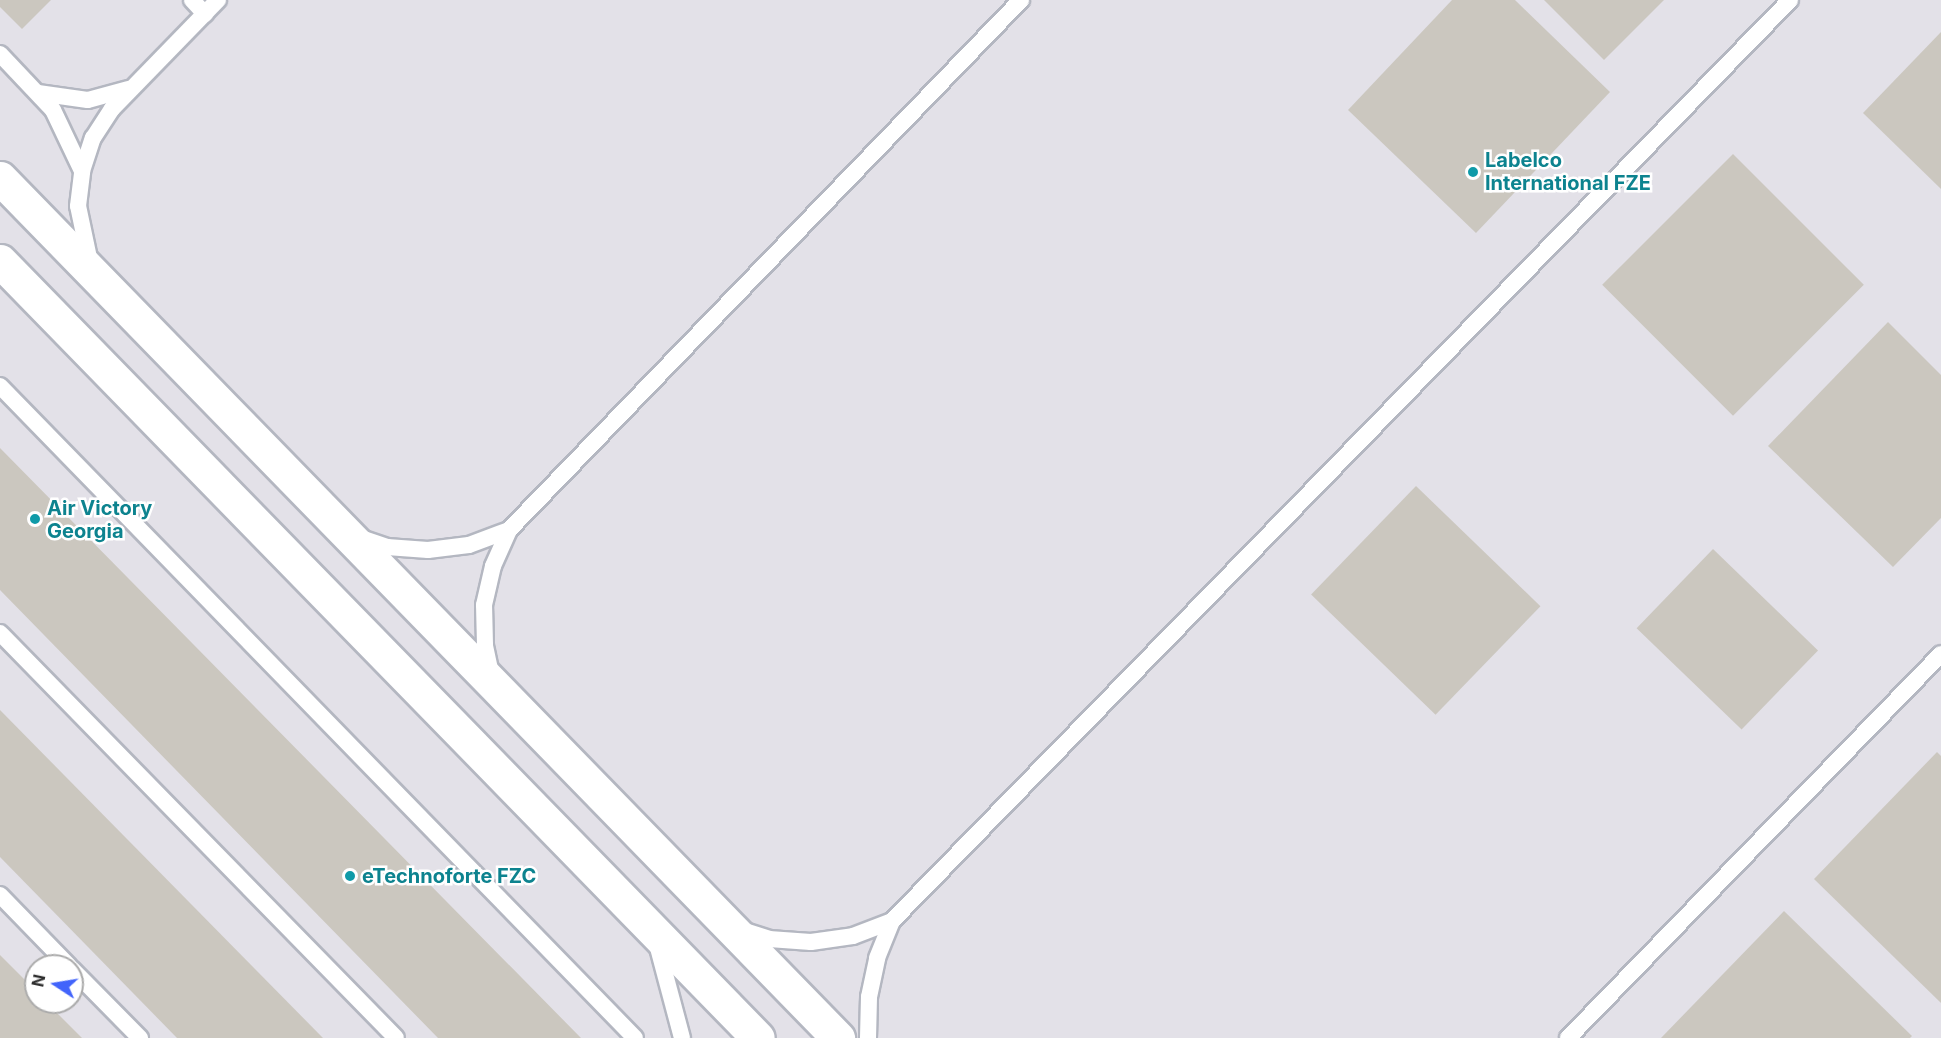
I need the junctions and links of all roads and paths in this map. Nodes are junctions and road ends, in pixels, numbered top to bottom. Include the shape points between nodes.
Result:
1 (192, 0) edge
2 (219, 0) edge
3 (1021, 0) edge
4 (1790, 0) edge
5 (205, 14) junction
6 (0, 54) edge
7 (136, 85) junction
8 (38, 93) junction
9 (82, 171) junction
10 (0, 178) edge
11 (0, 261) edge
12 (96, 276) junction
13 (0, 387) edge
14 (508, 530) junction
15 (347, 534) junction
16 (0, 633) edge
17 (1941, 654) edge
18 (493, 683) junction
19 (0, 895) edge
20 (892, 921) junction
21 (729, 926) junction
22 (654, 932) junction
23 (58, 954) edge
24 (84, 980) edge
25 (140, 1038) edge
26 (396, 1038) edge
27 (635, 1038) edge
28 (682, 1038) edge
29 (758, 1038) edge
30 (838, 1038) edge
31 (868, 1038) edge
32 (1568, 1038) edge

1 - 5 lane
2 - 5 lane
3 - 14 lane
4 - 20 lane
5 - 7 lane
6 - 8 lane
7 - 8 lane via 88,100
7 - 9 lane via 93,138
8 - 9 lane via 65,129
9 - 12 lane via 78,206 83,242
10 - 12 street
11 - 22 street
12 - 15 street
13 - 27 lane
14 - 15 lane via 469,545 428,550 387,547
14 - 18 lane via 493,566 484,605 485,645
15 - 18 street
16 - 26 lane
17 - 32 lane
18 - 21 street
19 - 23 lane
20 - 21 lane via 852,936 811,942 769,939
20 - 31 lane via 877,958 869,997
21 - 30 street
22 - 28 lane
22 - 29 street
24 - 25 lane

